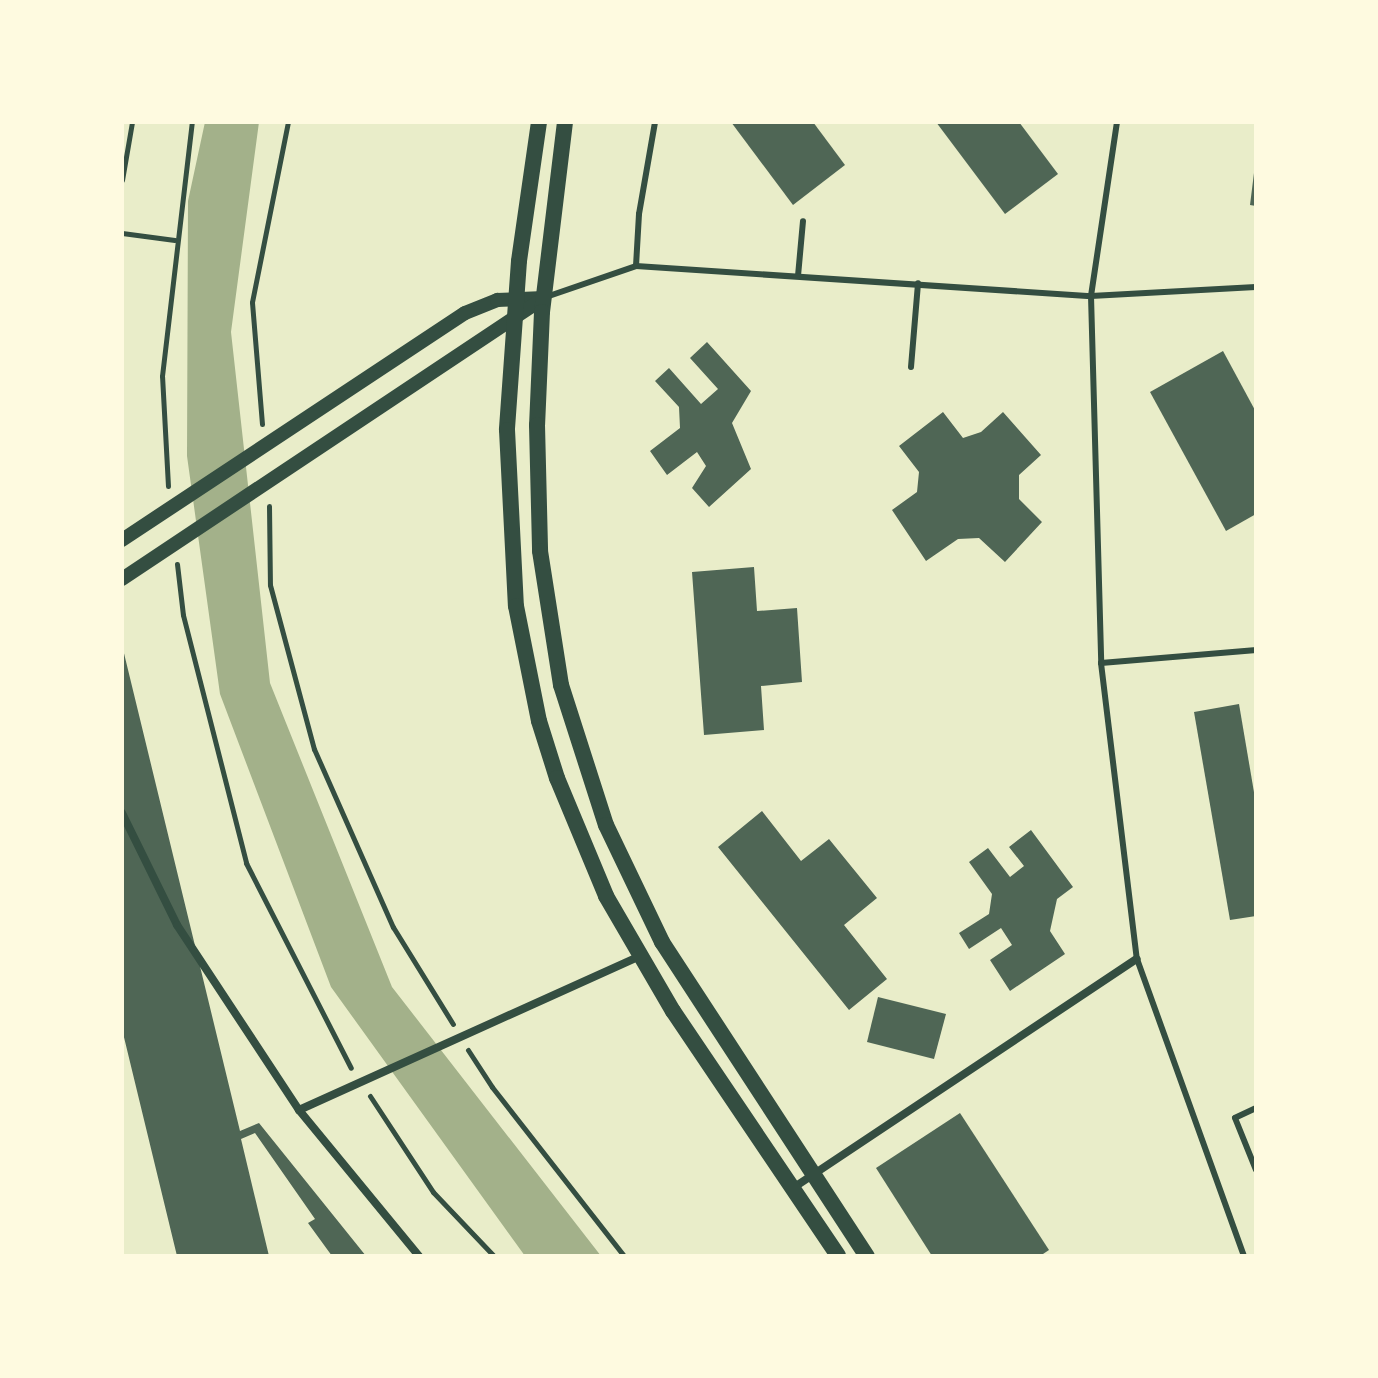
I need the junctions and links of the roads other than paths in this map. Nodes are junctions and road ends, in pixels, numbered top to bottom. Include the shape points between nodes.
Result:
1 (539, 122) edge
2 (565, 122) edge
3 (655, 122) edge
4 (1117, 122) edge
5 (803, 221) dead end
6 (636, 266) junction
7 (798, 276) junction
8 (918, 283) junction
9 (1256, 287) edge
10 (515, 296) junction
11 (1091, 296) junction
12 (544, 298) junction
13 (513, 318) junction
14 (911, 367) dead end
15 (123, 539) edge
16 (124, 578) edge
17 (1256, 650) edge
18 (1101, 663) junction
19 (122, 813) edge
20 (640, 956) junction
21 (1137, 959) junction
22 (1256, 1108) edge
23 (299, 1110) junction
24 (1256, 1170) edge
25 (813, 1175) junction
26 (792, 1188) junction
27 (419, 1256) edge
28 (838, 1256) edge
29 (867, 1256) edge
30 (1244, 1256) edge

1 - 10 main road
2 - 12 main road
3 - 6 lane
4 - 11 lane
5 - 7 lane
6 - 7 lane
6 - 12 lane
7 - 8 lane
8 - 11 lane
8 - 14 lane
9 - 11 lane
10 - 12 street
10 - 13 main road
10 - 15 street via 465,313
11 - 18 lane
12 - 13 street
12 - 25 main road via 537,425 540,551 561,685 582,762 662,942
13 - 16 street
13 - 20 main road via 508,489 526,667 579,835
17 - 18 lane
18 - 21 lane
19 - 23 street via 177,925
20 - 23 street
20 - 26 main road
21 - 25 street
21 - 30 lane
22 - 24 lane via 1235,1118
23 - 27 street
25 - 26 street
25 - 29 main road
26 - 28 main road

